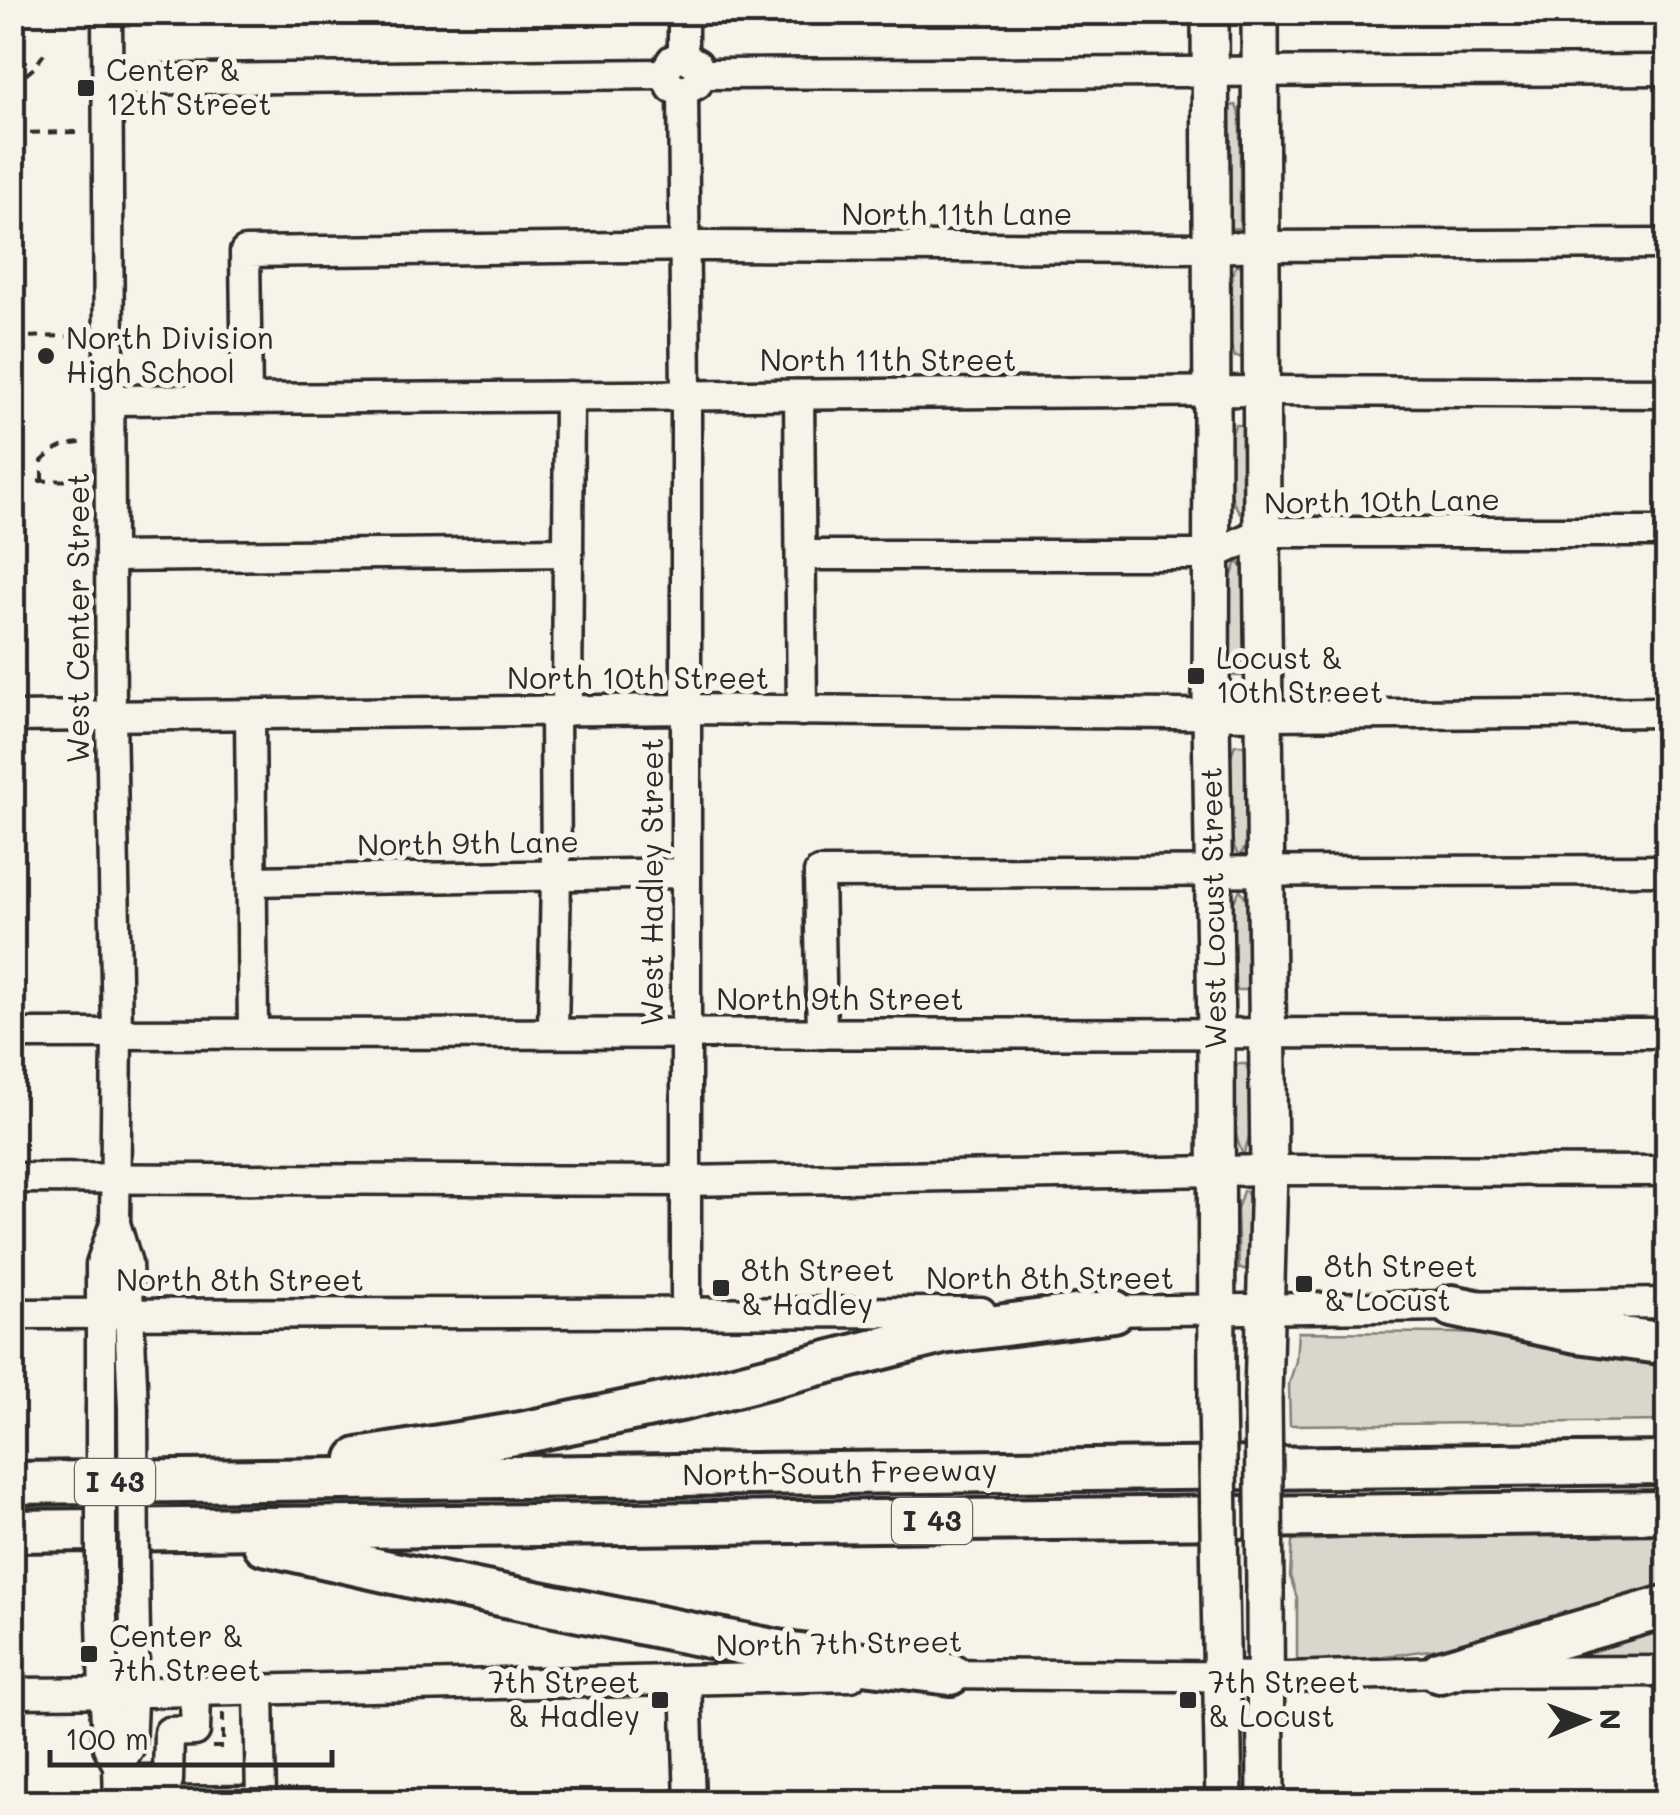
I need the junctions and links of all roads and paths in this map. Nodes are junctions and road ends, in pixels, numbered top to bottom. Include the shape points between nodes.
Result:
1 (107, 12) edge
2 (683, 12) edge
3 (1210, 12) edge
4 (1260, 12) edge
5 (46, 51) dead end
6 (1668, 70) edge
7 (1211, 72) junction
8 (1261, 72) junction
9 (682, 74) junction
10 (106, 80) junction
11 (12, 86) edge
12 (84, 132) dead end
13 (12, 133) edge
14 (1668, 244) edge
15 (685, 246) junction
16 (1262, 246) junction
17 (1210, 248) junction
18 (84, 336) dead end
19 (12, 337) edge
20 (1262, 391) junction
21 (1212, 392) junction
22 (1668, 393) edge
23 (686, 394) junction
24 (799, 395) junction
25 (569, 396) junction
26 (247, 399) junction
27 (110, 400) junction
28 (85, 443) dead end
29 (85, 480) dead end
30 (1262, 532) junction
31 (1668, 532) edge
32 (568, 552) junction
33 (802, 555) junction
34 (1212, 555) junction
35 (110, 557) junction
36 (686, 709) junction
37 (561, 711) junction
38 (802, 711) junction
39 (1668, 712) edge
40 (1210, 715) junction
41 (1264, 715) junction
42 (250, 716) junction
43 (12, 717) edge
44 (112, 717) junction
45 (1668, 870) edge
46 (1213, 871) junction
47 (1265, 872) junction
48 (685, 873) junction
49 (556, 875) junction
50 (252, 881) junction
51 (117, 1032) junction
52 (253, 1032) junction
53 (552, 1032) junction
54 (686, 1032) junction
55 (1268, 1032) junction
56 (1668, 1032) edge
57 (1216, 1033) junction
58 (12, 1034) edge
59 (822, 1034) junction
60 (1268, 1170) junction
61 (1668, 1171) edge
62 (1216, 1172) junction
63 (115, 1177) junction
64 (12, 1178) edge
65 (686, 1181) junction
66 (1668, 1303) edge
67 (1452, 1306) junction
68 (1217, 1310) junction
69 (1266, 1310) junction
70 (1114, 1311) junction
71 (116, 1313) junction
72 (686, 1313) junction
73 (12, 1314) edge
74 (1668, 1344) edge
75 (1668, 1463) edge
76 (218, 1480) junction
77 (12, 1483) edge
78 (1668, 1512) edge
79 (197, 1529) junction
80 (12, 1531) edge
81 (1668, 1606) edge
82 (1668, 1670) edge
83 (1440, 1672) junction
84 (950, 1674) junction
85 (1222, 1676) junction
86 (1266, 1676) junction
87 (686, 1680) junction
88 (260, 1690) junction
89 (196, 1691) junction
90 (12, 1693) edge
91 (118, 1693) junction
92 (119, 1782) edge
93 (162, 1802) edge
94 (261, 1802) edge
95 (690, 1802) edge
96 (1224, 1802) edge
97 (1266, 1802) edge

1 - 10 street, West Center Street
2 - 9 street, West Hadley Street
3 - 7 main road, West Locust Street
4 - 8 main road, West Locust Street
5 - 11 path
6 - 8 street
7 - 8 street
7 - 9 street
7 - 17 main road, West Locust Street
8 - 16 main road, West Locust Street
9 - 10 street
9 - 15 street, West Hadley Street
10 - 27 street, West Center Street
12 - 13 path
14 - 16 street, North 11th Lane
15 - 17 street, North 11th Lane
15 - 23 street, West Hadley Street
15 - 26 street, North 11th Lane via 245,252
16 - 17 street, North 11th Lane
16 - 20 main road, West Locust Street
17 - 21 main road, West Locust Street
18 - 19 path
20 - 21 street, North 11th Street
20 - 22 street, North 11th Street
20 - 30 main road, West Locust Street
21 - 24 street, North 11th Street
21 - 34 main road, West Locust Street
23 - 24 street, North 11th Street
23 - 25 street, North 11th Street
23 - 36 street, West Hadley Street
24 - 33 street
25 - 26 street, North 11th Street
25 - 32 street
26 - 27 street, North 11th Street
27 - 35 street, West Center Street
28 - 29 path via 66,443 47,456 40,481
30 - 31 street, North 10th Lane
30 - 34 street, North 10th Lane
30 - 41 main road, West Locust Street
32 - 35 street
32 - 37 street
33 - 34 street, North 10th Lane
33 - 38 street
34 - 40 main road, West Locust Street
35 - 44 street, West Center Street
36 - 37 street, North 10th Street
36 - 38 street, North 10th Street
36 - 48 street, West Hadley Street
37 - 42 street, North 10th Street
37 - 49 street
38 - 40 street, North 10th Street
39 - 41 street, North 10th Street
40 - 41 street, North 10th Street
40 - 46 main road, West Locust Street
41 - 47 main road, West Locust Street
42 - 44 street, North 10th Street
42 - 50 street
43 - 44 street, North 10th Street
44 - 51 street, West Center Street
45 - 47 street
46 - 47 street
46 - 57 main road, West Locust Street
46 - 59 street via 819,873
47 - 55 main road, West Locust Street
48 - 49 street, North 9th Lane
48 - 54 street, West Hadley Street
49 - 50 street, North 9th Lane
49 - 53 street
50 - 52 street
51 - 52 street, North 9th Street
51 - 58 street, North 9th Street
51 - 63 street, West Center Street
52 - 53 street, North 9th Street
53 - 54 street, North 9th Street
54 - 59 street, North 9th Street
54 - 65 street, West Hadley Street
55 - 56 street, North 9th Street
55 - 57 street, North 9th Street
55 - 60 main road, West Locust Street
57 - 59 street, North 9th Street
57 - 62 main road, West Locust Street
60 - 61 street
60 - 62 street
60 - 69 main road, West Locust Street
62 - 65 street
62 - 68 main road, West Locust Street
63 - 64 street
63 - 65 street
63 - 71 street, West Center Street via 115,1223 102,1264
65 - 72 street, West Hadley Street
66 - 67 street, North 8th Street
67 - 69 street, North 8th Street
67 - 74 highway
68 - 69 street, North 8th Street
68 - 70 street, North 8th Street
68 - 85 main road, West Locust Street, bridge
69 - 86 main road, West Locust Street, bridge
70 - 72 street, North 8th Street
70 - 76 highway via 942,1333 538,1430
71 - 72 street, North 8th Street
71 - 73 street, North 8th Street
71 - 91 street, West Center Street, bridge via 101,1408 102,1582
71 - 91 street, West Center Street, bridge via 133,1409 135,1634
75 - 76 highway, North-South Freeway / I 43
76 - 77 highway, North-South Freeway / I 43
78 - 79 highway, North-South Freeway / I 43
79 - 80 highway, North-South Freeway / I 43
79 - 84 highway via 793,1654
81 - 83 highway
82 - 83 street, North 7th Street
83 - 86 street, North 7th Street
84 - 85 street, North 7th Street
84 - 87 street, North 7th Street
85 - 86 street, North 7th Street
85 - 96 main road, West Locust Street
86 - 97 main road, West Locust Street
87 - 88 street, North 7th Street
87 - 95 street
88 - 89 street, North 7th Street
88 - 94 street
89 - 91 street, North 7th Street
89 - 92 street via 195,1731 169,1732 168,1780
90 - 91 street, North 7th Street
91 - 92 street, West Center Street via 130,1747
93 - 94 street

